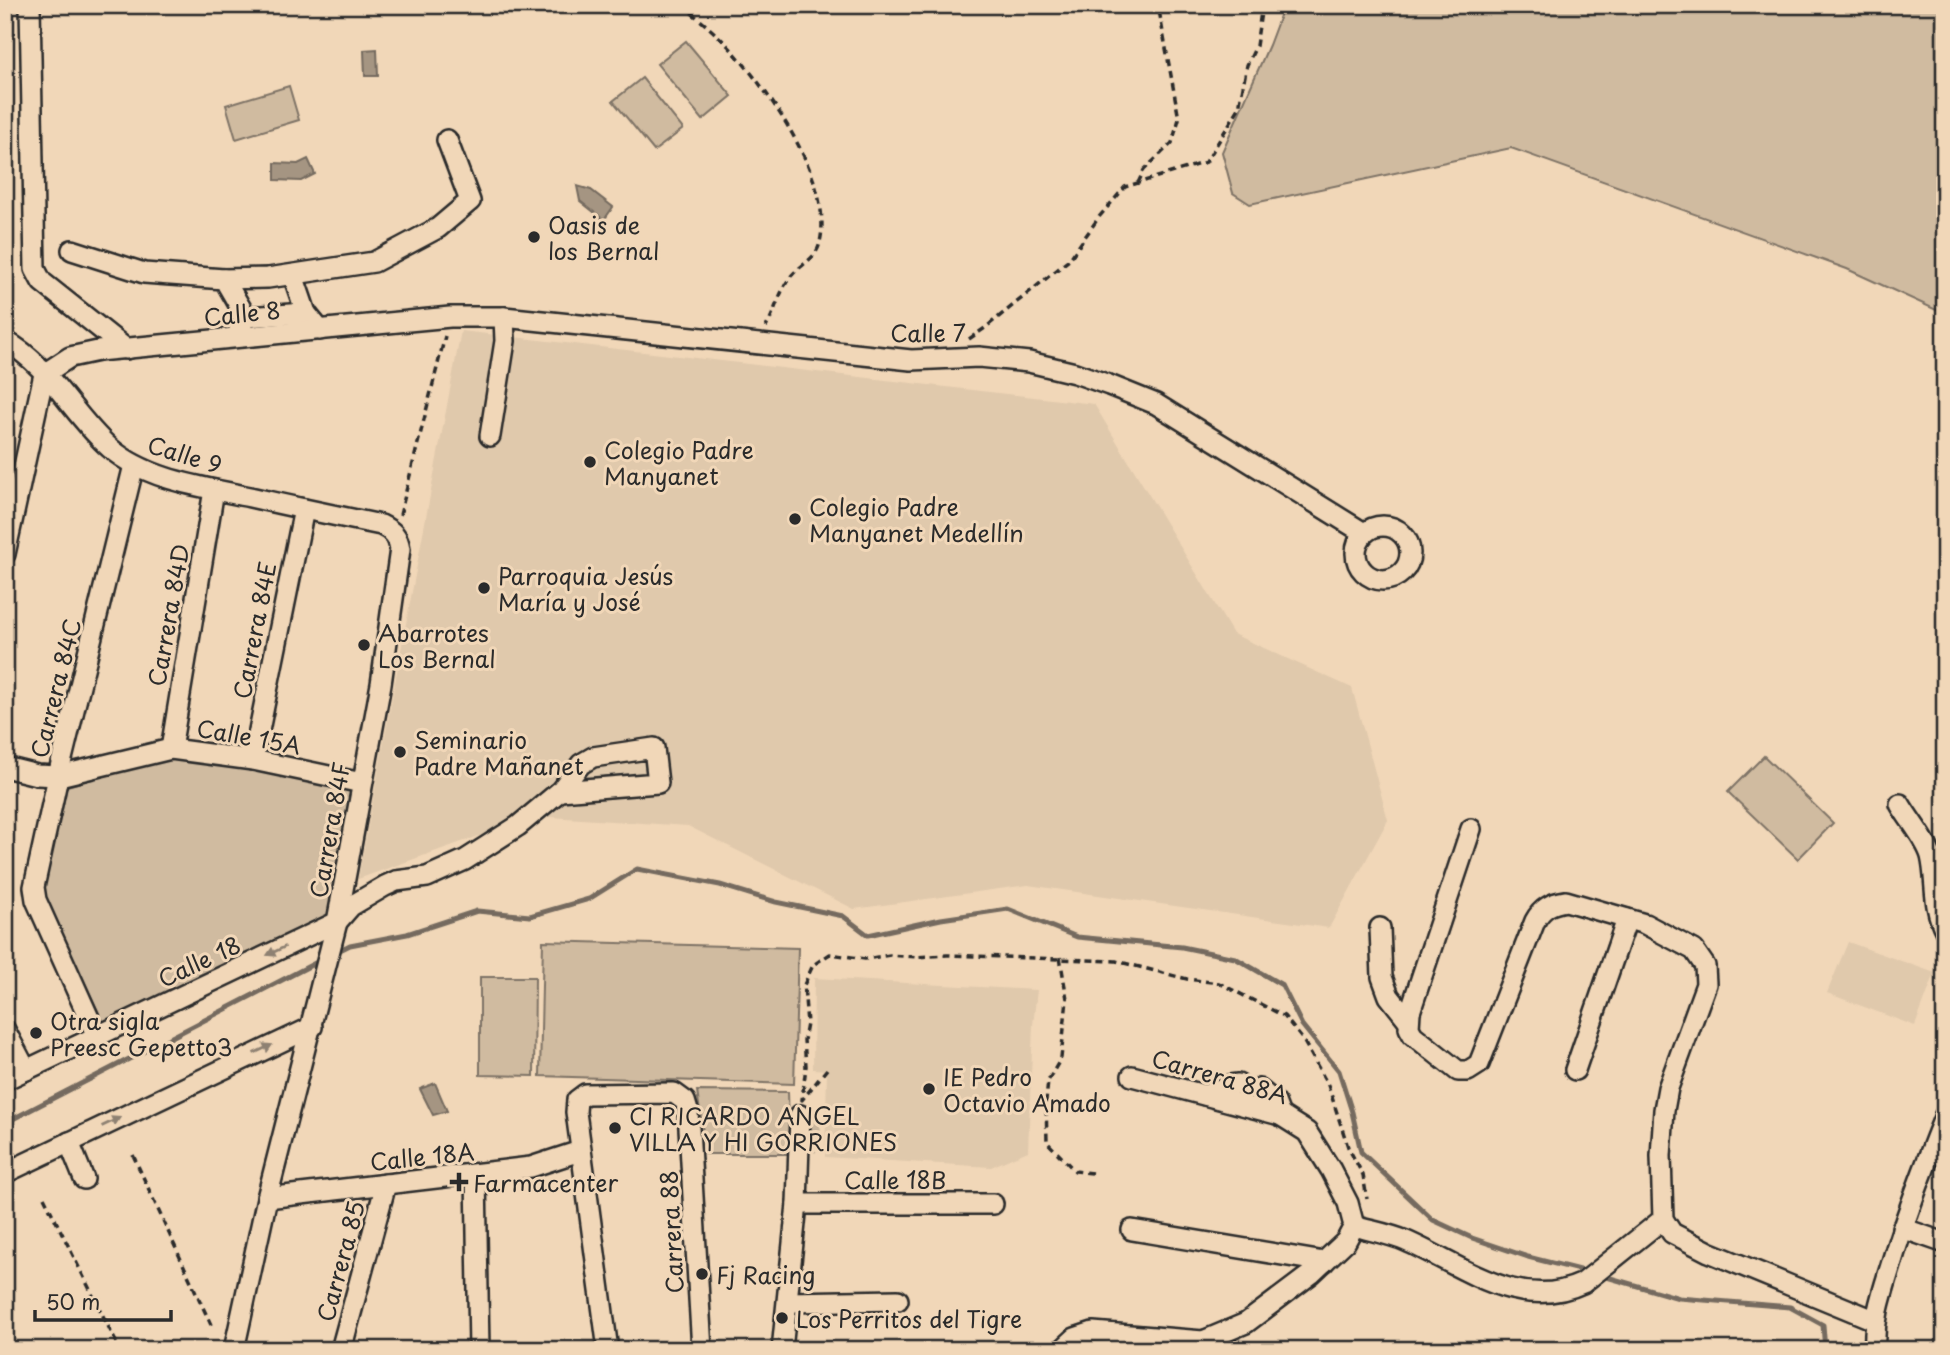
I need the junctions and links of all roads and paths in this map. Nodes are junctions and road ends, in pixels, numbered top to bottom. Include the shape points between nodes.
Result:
1 (30, 5) edge
2 (682, 5) edge
3 (1158, 5) edge
4 (1262, 5) edge
5 (447, 140) dead end
6 (1138, 183) junction
7 (72, 250) dead end
8 (293, 275) junction
9 (224, 279) junction
10 (306, 313) junction
11 (246, 317) junction
12 (450, 317) junction
13 (504, 317) junction
14 (320, 330) junction
15 (234, 339) junction
16 (5, 341) edge
17 (965, 341) dead end
18 (758, 343) junction
19 (126, 349) junction
20 (44, 374) junction
21 (490, 436) dead end
22 (134, 465) junction
23 (214, 490) junction
24 (304, 509) junction
25 (1364, 533) dead end
26 (396, 534) junction
27 (5, 554) edge
28 (171, 749) junction
29 (253, 760) junction
30 (5, 767) edge
31 (59, 776) junction
32 (362, 783) junction
33 (560, 791) junction
34 (1900, 804) dead end
35 (1471, 829) dead end
36 (1626, 919) junction
37 (337, 922) junction
38 (1380, 929) dead end
39 (1945, 930) edge
40 (1060, 957) junction
41 (1408, 1020) junction
42 (312, 1027) junction
43 (5, 1030) edge
44 (97, 1036) junction
45 (827, 1069) dead end
46 (26, 1070) junction
47 (1575, 1070) dead end
48 (1132, 1076) dead end
49 (5, 1080) edge
50 (1238, 1084) dead end
51 (1259, 1089) dead end
52 (1205, 1095) junction
53 (1280, 1115) junction
54 (1945, 1115) edge
55 (803, 1118) dead end
56 (69, 1142) junction
57 (580, 1151) junction
58 (133, 1155) dead end
59 (5, 1173) edge
60 (1092, 1173) dead end
61 (476, 1175) junction
62 (84, 1179) dead end
63 (386, 1184) junction
64 (44, 1197) dead end
65 (267, 1198) junction
66 (993, 1203) dead end
67 (797, 1204) junction
68 (1663, 1219) junction
69 (1354, 1226) junction
70 (1902, 1228) junction
71 (1132, 1230) dead end
72 (1945, 1243) edge
73 (1324, 1262) junction
74 (898, 1300) dead end
75 (788, 1302) junction
76 (1874, 1320) junction
77 (212, 1327) dead end
78 (5, 1335) edge
79 (12, 1350) edge
80 (120, 1350) edge
81 (234, 1350) edge
82 (341, 1350) edge
83 (479, 1350) edge
84 (608, 1350) edge
85 (702, 1350) edge
86 (782, 1350) edge
87 (1062, 1350) edge
88 (1875, 1350) edge

1 - 19 street via 35,269 43,282
2 - 18 path via 729,47 768,95 794,136 817,191 820,243 814,256 782,290
3 - 6 path via 1179,119 1172,144 1144,170
4 - 6 path via 1239,108 1206,162
5 - 8 street via 470,201 463,209 438,228 374,262
6 - 17 path via 1125,187 1069,260
7 - 9 street via 144,273
8 - 9 street
8 - 10 street
9 - 11 street
10 - 11 street
10 - 14 street
11 - 15 street
12 - 13 street, Calle 7
12 - 14 street, Calle 8
12 - 26 path
13 - 18 street, Calle 7
13 - 21 street via 505,341
14 - 15 street, Calle 8
15 - 19 street, Calle 8
16 - 20 street, Calle 9
18 - 25 street, Calle 7 via 911,360 979,357 1075,373 1156,404
19 - 20 street, Calle 8 via 70,357
20 - 22 street, Calle 9 via 109,447
20 - 27 street
22 - 23 street, Calle 9
22 - 31 street, Carrera 84C
23 - 24 street, Calle 9
23 - 28 street, Carrera 84D
24 - 26 street, Calle 9 via 381,525
24 - 29 street, Carrera 84E
26 - 32 street, Carrera 84F via 400,550
28 - 29 street, Calle 15A
28 - 31 street, Calle 15A
29 - 32 street, Calle 15A
30 - 31 street, Calle 15A
31 - 44 street, Carrera 84C via 34,887
32 - 37 street, Carrera 84F
33 - 33 street, Calle 18 via 658,783 654,748 593,757 581,764
33 - 37 street, Calle 18 via 518,826 465,860 428,877 396,881 351,906
34 - 39 street via 1926,842 1938,918
35 - 41 street
36 - 41 street via 1566,901 1544,909 1535,921 1483,1058 1474,1069 1458,1071 1413,1035
36 - 47 street
36 - 68 street via 1695,950 1707,975 1664,1110
37 - 42 street, Carrera 84F
37 -> 44 street, Calle 18
38 - 41 street via 1382,977 1389,996
40 - 45 path via 890,955 865,959 830,954 813,965 804,985 807,1024 802,1100
40 - 60 path via 1067,999 1061,1058 1048,1081 1047,1142 1075,1171
40 - 69 path via 1116,961 1219,983 1284,1016 1322,1074 1363,1175 1368,1196
56 -> 42 street
42 - 65 street, Carrera 84F
43 - 46 street
44 - 46 street, Calle 18
46 - 49 street, Calle 18
48 - 52 street, Carrera 88A
50 - 52 street
51 - 53 street via 1275,1102
52 - 53 street, Carrera 88A
53 - 69 street, Carrera 88A via 1307,1132 1342,1192
54 - 70 street
55 - 67 street
56 - 59 street
56 - 62 street
57 - 61 street, Calle 18A via 531,1167
57 - 84 street
57 - 85 street, Carrera 88 via 577,1100 585,1094 674,1093 684,1101
58 - 77 path
61 - 63 street, Calle 18A
61 - 83 street
63 - 65 street, Calle 18A
63 - 82 street, Carrera 85
64 - 80 path
65 - 81 street, Carrera 84F
66 - 67 street, Calle 18B
67 - 75 street
68 - 69 street via 1583,1283 1550,1294 1506,1288 1403,1240
68 - 76 street via 1672,1233 1709,1252
69 - 73 street
70 - 72 street
70 - 76 street
71 - 73 street
73 - 87 street via 1247,1323 1203,1341 1093,1332 1075,1338
74 - 75 street
75 - 86 street
76 - 88 street
78 - 79 path

